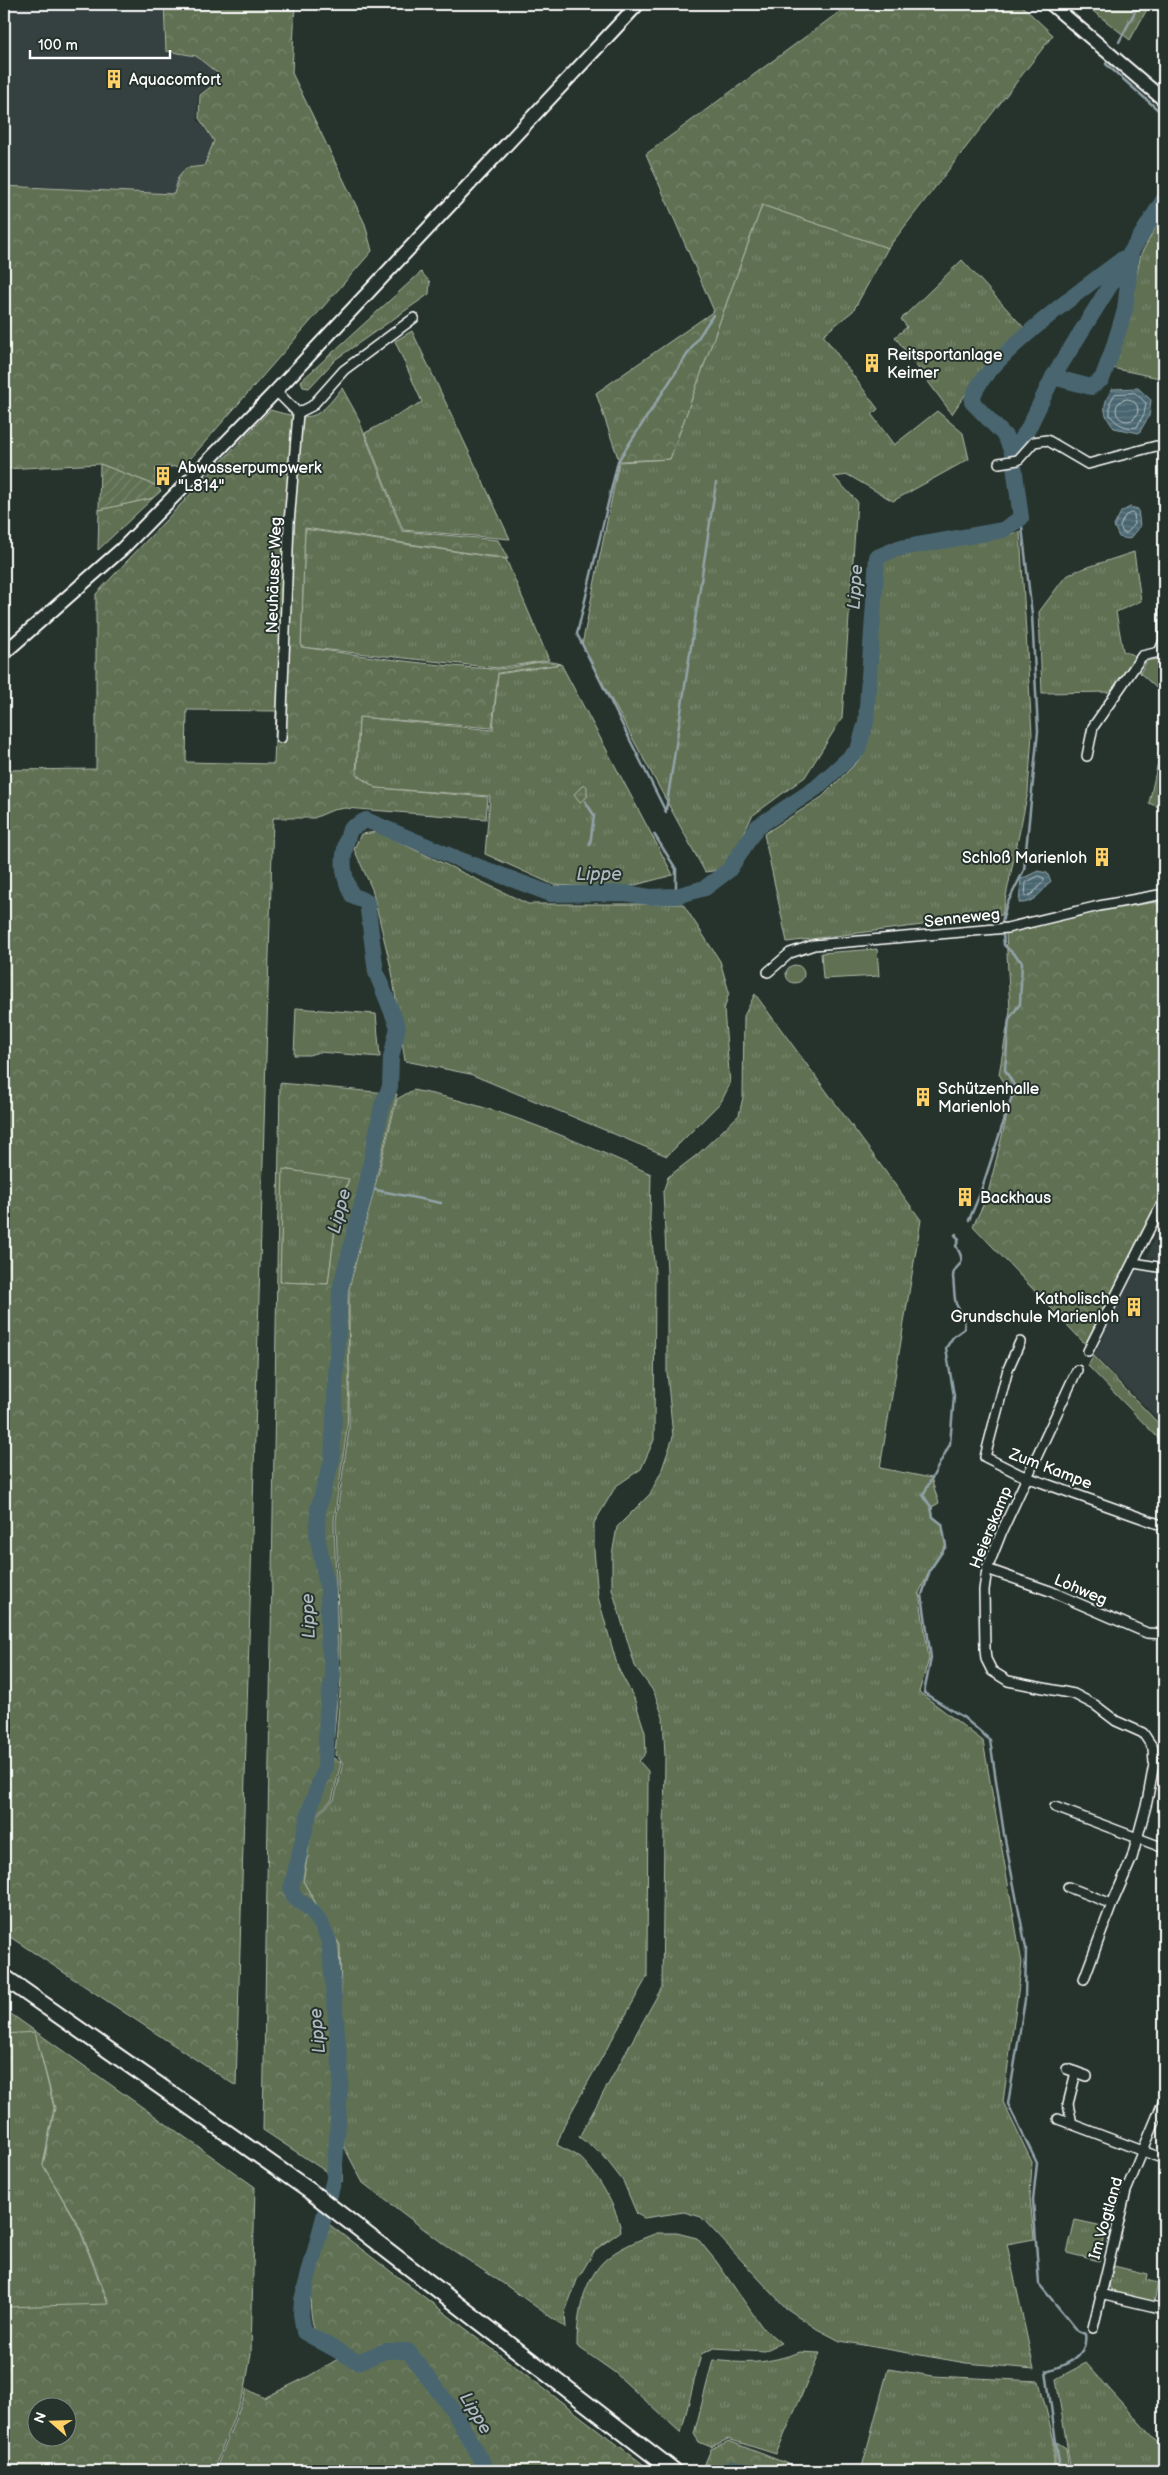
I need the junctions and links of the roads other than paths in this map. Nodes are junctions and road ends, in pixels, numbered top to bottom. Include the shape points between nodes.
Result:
1 (638, 4) edge
2 (1051, 4) edge
3 (1164, 100) edge
4 (414, 318) dead end
5 (276, 391) junction
6 (298, 413) junction
7 (1164, 448) edge
8 (1002, 463) dead end
9 (1164, 610) edge
10 (1164, 635) edge
11 (1164, 641) edge
12 (4, 653) edge
13 (281, 738) dead end
14 (1087, 756) dead end
15 (1164, 894) edge
16 (768, 972) dead end
17 (1164, 1200) edge
18 (1134, 1263) junction
19 (1164, 1268) edge
20 (1020, 1342) dead end
21 (1088, 1351) dead end
22 (1077, 1370) dead end
23 (1027, 1476) junction
24 (1164, 1526) edge
25 (987, 1569) junction
26 (1164, 1634) edge
27 (1055, 1807) dead end
28 (1138, 1838) junction
29 (1164, 1848) edge
30 (1068, 1887) dead end
31 (1112, 1904) junction
32 (4, 1977) edge
33 (1084, 1979) dead end
34 (1067, 2069) dead end
35 (1076, 2072) junction
36 (1087, 2076) dead end
37 (1164, 2100) edge
38 (1058, 2119) dead end
39 (1072, 2124) junction
40 (1143, 2151) junction
41 (1164, 2159) edge
42 (1100, 2294) junction
43 (1164, 2309) edge
44 (1093, 2328) dead end
45 (674, 2471) edge

1 - 5 main road
2 - 3 main road
4 - 6 street via 344,370 312,406
5 - 6 street
5 - 12 main road via 122,549
6 - 13 street, Neuhäuser Weg via 288,533
7 - 8 street via 1156,446 1088,464 1047,440 1034,442 1018,460
9 - 10 street
11 - 14 street via 1160,652 1142,656 1093,727
15 - 16 street, Senneweg via 1002,929 814,945 790,953
17 - 18 street
18 - 19 street
18 - 21 street
20 - 23 street, Zum Kampe via 1008,1369 985,1457
22 - 23 street, Heierskamp
23 - 24 street, Zum Kampe
23 - 25 street, Heierskamp
25 - 26 street, Lohweg via 1050,1591 1147,1633
25 - 28 street, Heierskamp via 985,1649 992,1671 1008,1681 1074,1694 1116,1721 1143,1733 1151,1742 1154,1764
27 - 28 street
28 - 29 street
28 - 31 street
30 - 31 street
31 - 33 street
32 - 45 highway via 310,2191
34 - 35 street
35 - 36 street
35 - 39 street via 1068,2104
37 - 40 street, Im Vogtland
38 - 39 street
39 - 40 street
40 - 41 street
40 - 42 street, Im Vogtland via 1126,2191
42 - 43 street
42 - 44 street, Im Vogtland

